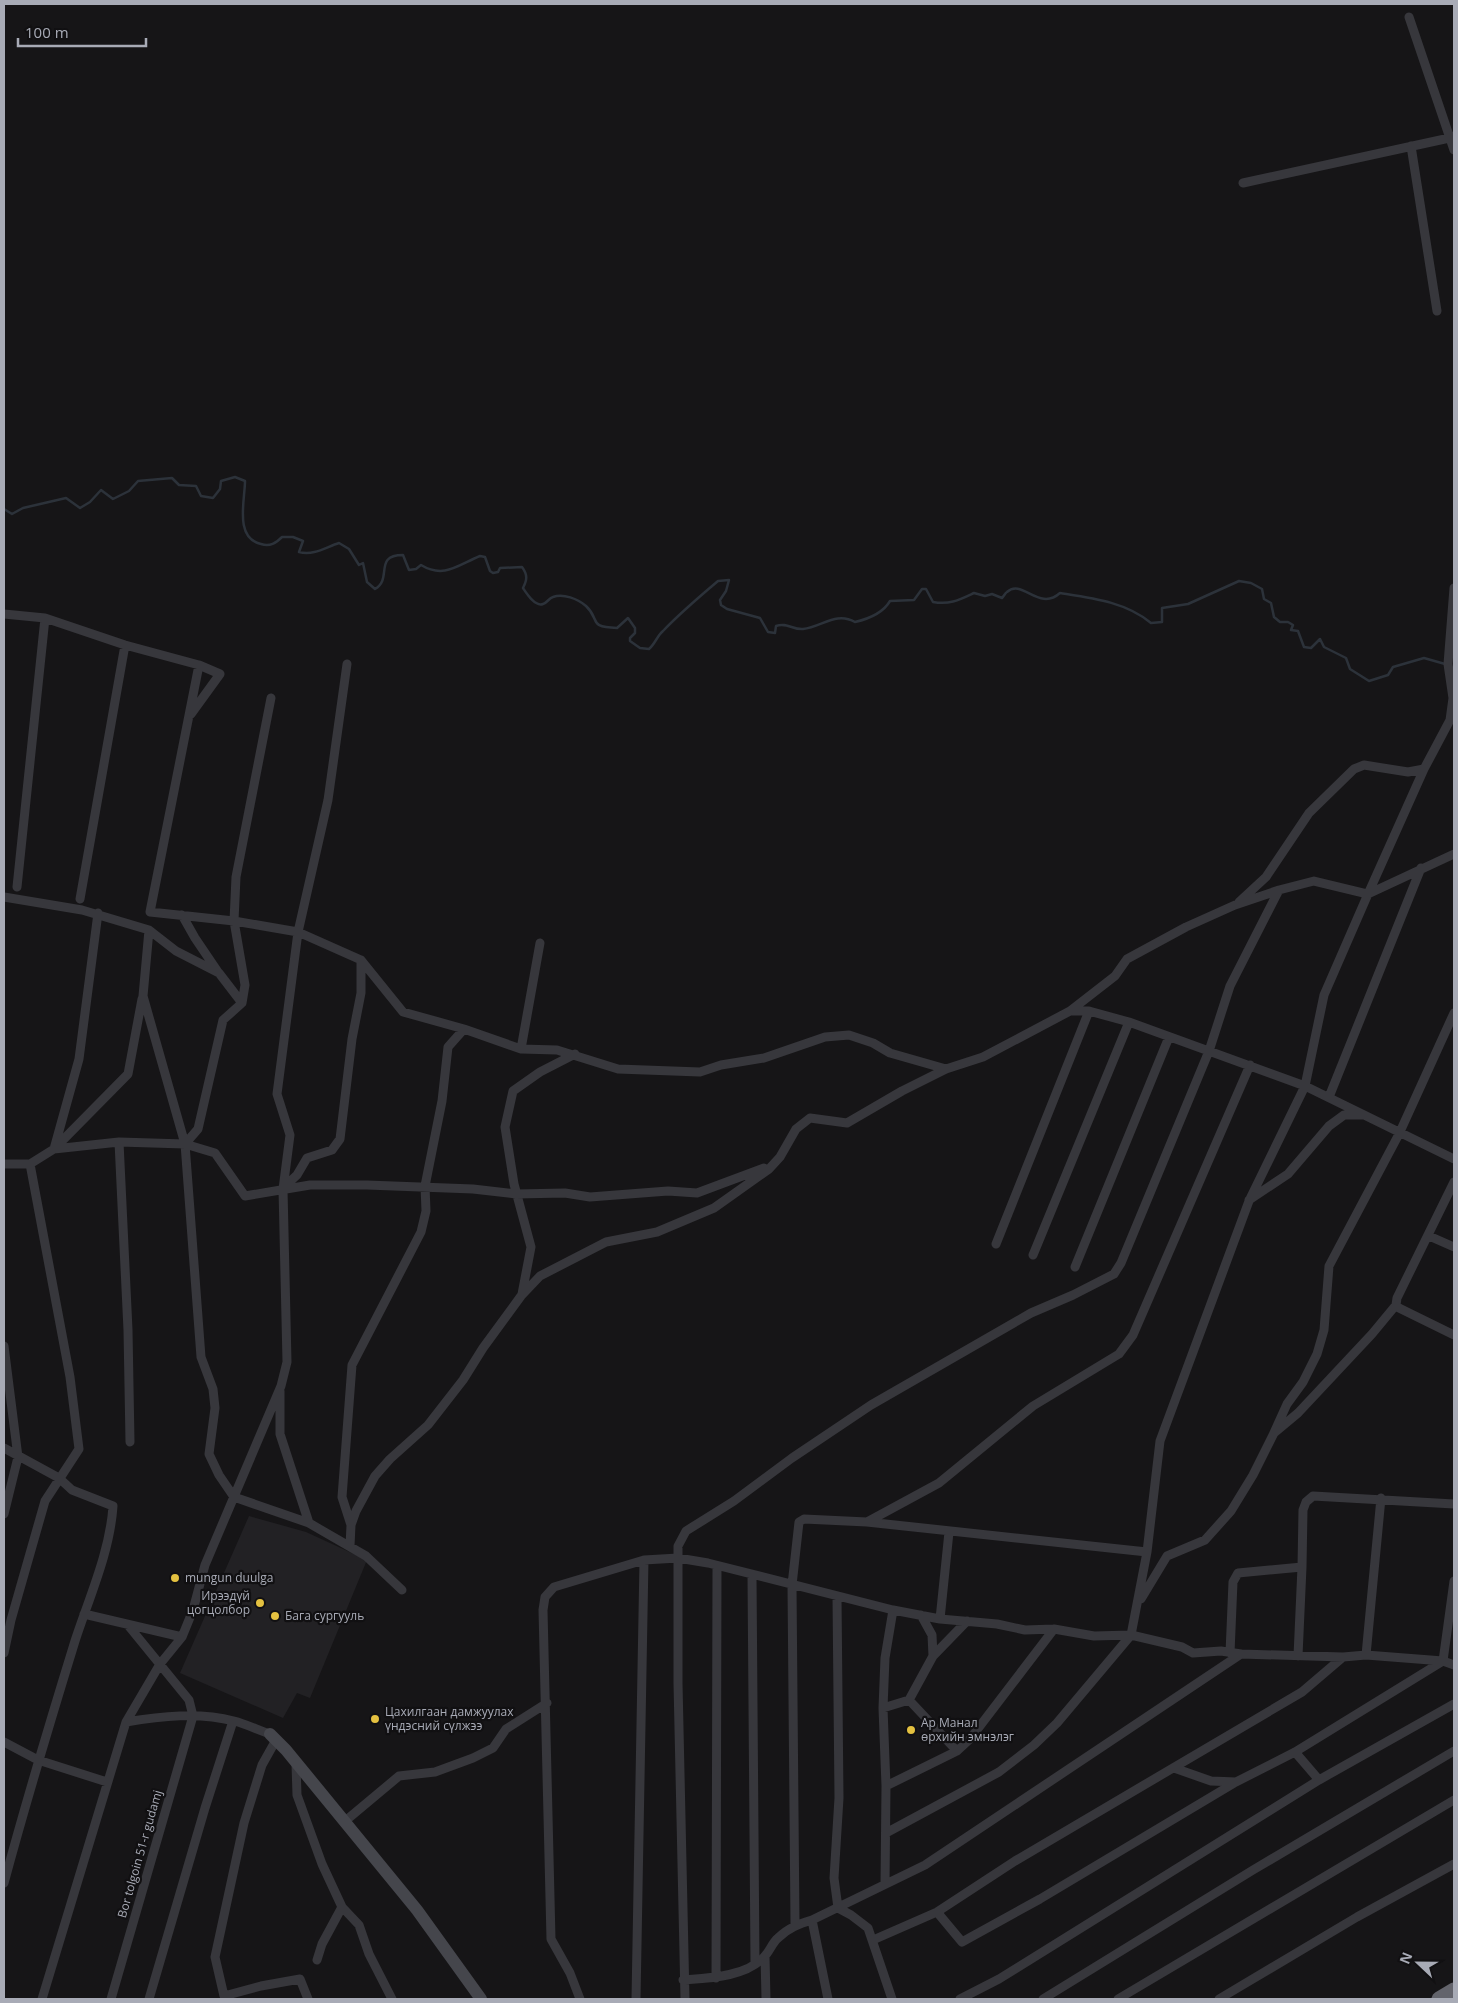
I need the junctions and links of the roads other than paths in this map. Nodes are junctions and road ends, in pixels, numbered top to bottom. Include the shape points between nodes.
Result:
1 (1409, 17) dead end
2 (1453, 137) edge
3 (1411, 146) junction
4 (1454, 150) edge
5 (1243, 183) dead end
6 (1437, 311) dead end
7 (1454, 588) edge
8 (4, 614) edge
9 (45, 618) junction
10 (125, 645) junction
11 (347, 664) dead end
12 (199, 665) junction
13 (270, 698) dead end
14 (189, 717) junction
15 (1424, 769) junction
16 (1454, 854) edge
17 (1421, 868) junction
18 (17, 887) dead end
19 (1279, 890) junction
20 (1368, 894) junction
21 (4, 897) edge
22 (80, 899) dead end
23 (1235, 905) junction
24 (98, 913) junction
25 (182, 915) junction
26 (234, 921) junction
27 (149, 930) junction
28 (298, 932) junction
29 (540, 943) dead end
30 (362, 960) junction
31 (219, 973) junction
32 (143, 996) junction
33 (242, 1004) junction
34 (1070, 1011) junction
35 (1089, 1011) junction
36 (1454, 1013) edge
37 (1129, 1022) junction
38 (464, 1029) junction
39 (1169, 1038) junction
40 (521, 1049) junction
41 (1209, 1051) junction
42 (575, 1054) junction
43 (1250, 1065) junction
44 (946, 1069) junction
45 (1305, 1086) junction
46 (1329, 1097) junction
47 (1363, 1115) junction
48 (1399, 1134) junction
49 (120, 1142) junction
50 (185, 1144) junction
51 (54, 1149) junction
52 (780, 1157) junction
53 (1454, 1159) edge
54 (4, 1164) edge
55 (30, 1164) junction
56 (1454, 1182) edge
57 (425, 1186) junction
58 (283, 1189) junction
59 (516, 1194) junction
60 (1249, 1201) junction
61 (1428, 1236) junction
62 (996, 1244) dead end
63 (1454, 1247) edge
64 (1033, 1255) dead end
65 (1075, 1267) dead end
66 (521, 1296) junction
67 (1396, 1305) junction
68 (1454, 1335) edge
69 (4, 1346) edge
70 (280, 1386) junction
71 (1273, 1435) junction
72 (130, 1442) dead end
73 (4, 1448) edge
74 (18, 1457) junction
75 (59, 1478) junction
76 (234, 1497) junction
77 (1381, 1498) junction
78 (1454, 1504) edge
79 (4, 1514) edge
80 (867, 1522) junction
81 (309, 1523) junction
82 (351, 1525) junction
83 (949, 1532) junction
84 (350, 1546) junction
85 (1147, 1552) junction
86 (678, 1558) junction
87 (644, 1560) junction
88 (717, 1566) junction
89 (1302, 1567) junction
90 (752, 1575) junction
91 (1454, 1581) edge
92 (792, 1585) junction
93 (402, 1590) dead end
94 (837, 1597) junction
95 (892, 1610) junction
96 (1135, 1612) junction
97 (84, 1614) junction
98 (921, 1615) junction
99 (940, 1619) junction
100 (967, 1621) junction
101 (127, 1624) junction
102 (1054, 1628) junction
103 (1130, 1635) junction
104 (182, 1637) junction
105 (4, 1653) edge
106 (1230, 1653) junction
107 (1241, 1654) junction
108 (1366, 1655) junction
109 (932, 1656) junction
110 (1298, 1656) junction
111 (1342, 1657) junction
112 (1444, 1661) junction
113 (160, 1664) junction
114 (1454, 1665) edge
115 (909, 1700) junction
116 (547, 1703) junction
117 (1454, 1704) edge
118 (884, 1708) junction
119 (193, 1716) junction
120 (233, 1721) junction
121 (126, 1722) junction
122 (273, 1737) junction
123 (4, 1742) edge
124 (957, 1751) junction
125 (1454, 1751) edge
126 (1295, 1752) junction
127 (38, 1760) junction
128 (296, 1764) junction
129 (1174, 1768) junction
130 (1319, 1780) junction
131 (107, 1782) junction
132 (1236, 1782) junction
133 (886, 1786) junction
134 (1454, 1800) edge
135 (344, 1822) junction
136 (886, 1833) junction
137 (1454, 1864) edge
138 (4, 1883) edge
139 (885, 1884) junction
140 (342, 1906) junction
141 (838, 1908) junction
142 (937, 1912) junction
143 (812, 1920) junction
144 (795, 1925) junction
145 (873, 1940) junction
146 (764, 1956) junction
147 (317, 1960) dead end
148 (755, 1964) junction
149 (716, 1978) junction
150 (683, 1980) junction
151 (1454, 1990) edge
152 (42, 1999) edge
153 (111, 1999) edge
154 (149, 1999) edge
155 (308, 1999) edge
156 (392, 1999) edge
157 (481, 1999) edge
158 (580, 1999) edge
159 (636, 1999) edge
160 (685, 1999) edge
161 (766, 1999) edge
162 (828, 1999) edge
163 (892, 1999) edge
164 (960, 1999) edge
165 (1043, 1999) edge
166 (1118, 1999) edge
167 (1219, 1999) edge
168 (1439, 1999) edge

1 - 2 street
2 - 3 street
2 - 4 street
3 - 5 street
3 - 6 street
7 - 15 street via 1448,664 1453,698 1450,720
8 - 9 street
9 - 10 street
9 - 18 street
10 - 12 street
10 - 22 street
11 - 28 street via 328,800
12 - 14 street
12 - 14 street via 220,674
13 - 26 street via 236,877
14 - 25 street via 150,912
15 - 20 street
15 - 23 street via 1408,772 1364,765 1354,769 1309,812 1266,877
16 - 17 street
17 - 20 street
17 - 46 street
19 - 20 street via 1314,881
19 - 23 street
19 - 41 street via 1230,986
20 - 45 street via 1324,995
21 - 24 street
23 - 34 street via 1186,927 1127,960 1115,976
24 - 27 street
24 - 51 street via 79,1059
25 - 26 street
25 - 31 street
26 - 28 street
26 - 33 street via 245,985
27 - 31 street via 176,951
27 - 32 street
28 - 30 street
28 - 58 street via 277,1094 290,1135
29 - 40 street
30 - 38 street via 403,1012
30 - 58 street via 361,993 340,1139 332,1150 307,1158
31 - 33 street
32 - 50 street
32 - 51 street via 128,1074
33 - 50 street via 223,1020 198,1129
34 - 35 street
34 - 44 street via 983,1057
35 - 37 street
35 - 62 street
36 - 48 street
37 - 39 street
37 - 64 street
38 - 40 street
38 - 57 street via 448,1047 442,1102
39 - 41 street
39 - 65 street
40 - 42 street
41 - 43 street
41 - 86 street via 1114,1274 1030,1313 871,1405 686,1531 678,1546
42 - 44 street via 618,1069 700,1072 764,1058 825,1037 849,1035
42 - 59 street via 513,1091 505,1127
43 - 45 street
43 - 80 street via 1133,1334 1119,1354 1032,1406 939,1483
44 - 52 street via 847,1123 810,1118 796,1129
45 - 46 street
45 - 60 street
46 - 47 street
47 - 48 street
47 - 60 street via 1344,1116 1329,1126 1288,1174
48 - 53 street
48 - 71 street via 1329,1266 1324,1330 1317,1354
49 - 50 street
49 - 51 street
49 - 72 street
50 - 58 street via 215,1153 245,1196
50 - 76 street via 202,1358 214,1408 209,1454
51 - 55 street
52 - 59 street via 761,1170 697,1194 668,1191 590,1197 565,1193
52 - 66 street via 769,1169 714,1208 657,1232 606,1242 585,1251 540,1276
54 - 55 street
55 - 75 street via 70,1378 80,1450
56 - 61 street
57 - 58 street via 310,1185
57 - 59 street
57 - 82 street via 426,1211 411,1257 379,1310 352,1365 342,1497
58 - 70 street via 286,1362
59 - 66 street via 531,1247
60 - 85 street via 1160,1441
61 - 63 street
61 - 67 street
66 - 82 street via 428,1425 376,1476
67 - 68 street
67 - 71 street via 1298,1413
69 - 74 street
70 - 76 street
70 - 81 street via 280,1434
71 - 96 street via 1231,1511 1205,1540 1167,1556
73 - 74 street
74 - 75 street
74 - 79 street
75 - 97 street via 72,1490 113,1506 100,1568
75 - 105 street via 45,1500
76 - 81 street
76 - 104 street via 205,1565
77 - 78 street
77 - 89 street via 1313,1496 1306,1502 1303,1510
77 - 108 street
80 - 83 street
80 - 92 street via 804,1518 799,1522
81 - 84 street
82 - 84 street
83 - 85 street
83 - 99 street
84 - 93 street via 366,1556
85 - 96 street
86 - 87 street
86 - 88 street
86 - 150 street
87 - 116 street via 549,1591 543,1610
87 - 159 street
88 - 90 street
88 - 149 street
89 - 106 street via 1238,1573 1233,1582
89 - 110 street
90 - 92 street
90 - 148 street
91 - 112 street
92 - 94 street
92 - 144 street
94 - 95 street
94 - 141 street via 839,1798 834,1878
95 - 98 street
95 - 118 street via 885,1658
96 - 103 street
97 - 101 street
97 - 127 street
98 - 99 street
98 - 109 street via 932,1635
99 - 100 street
100 - 102 street via 1026,1630
100 - 109 street
101 - 104 street
101 - 113 street
102 - 103 street via 1094,1636
102 - 124 street via 970,1739
103 - 106 street via 1182,1647 1193,1653
103 - 136 street via 1057,1723 1034,1745 999,1772
104 - 113 street
106 - 107 street
107 - 110 street
107 - 139 street via 926,1865
108 - 111 street
108 - 112 street
109 - 115 street
110 - 111 street
111 - 129 street via 1302,1692
112 - 114 street
112 - 126 street
113 - 119 street via 189,1700
113 - 121 street
115 - 118 street
115 - 124 street
116 - 135 street via 506,1729 493,1748 473,1758 435,1772 399,1776
116 - 158 street via 551,1939 570,1972
117 - 130 street
118 - 133 street
119 - 120 street
119 - 121 street
119 - 153 street, Bor tolgoin 51-r gudamj
120 - 122 street
120 - 154 street
121 - 131 street
122 - 128 street
122 - 155 street via 244,1823 215,1957 224,1996 300,1979
123 - 127 street
124 - 133 street
125 - 165 street
126 - 130 street
126 - 132 street
127 - 131 street
127 - 138 street
128 - 135 street
128 - 140 street via 297,1795 322,1864
129 - 132 street via 1211,1781
129 - 142 street via 1015,1860
130 - 164 street via 998,1979
131 - 152 street
132 - 142 street via 962,1942
133 - 136 street
134 - 166 street
135 - 157 street via 422,1918
136 - 139 street
137 - 167 street
139 - 141 street
140 - 147 street
140 - 156 street via 359,1925 369,1954
141 - 143 street
141 - 145 street via 868,1928
142 - 145 street
143 - 144 street
143 - 162 street
144 - 146 street via 778,1938
145 - 163 street
146 - 148 street
146 - 161 street
148 - 149 street
149 - 150 street
150 - 160 street
151 - 168 highway

